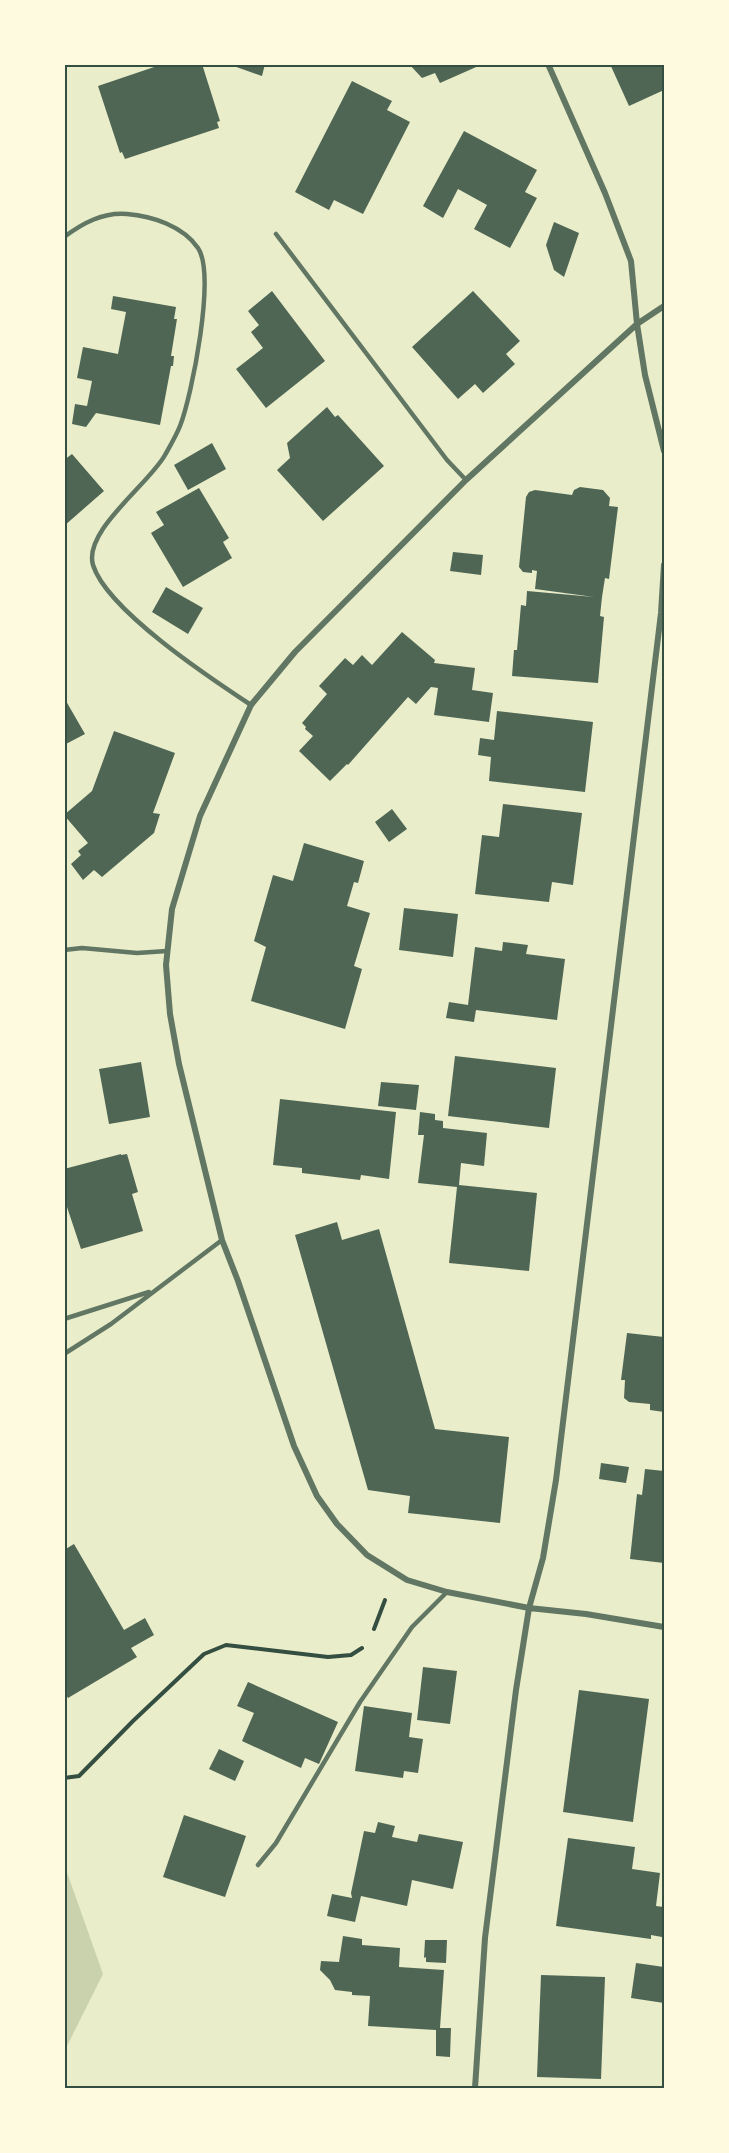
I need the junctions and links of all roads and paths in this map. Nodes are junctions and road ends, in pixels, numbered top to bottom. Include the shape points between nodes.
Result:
1 (548, 64) edge
2 (276, 234) dead end
3 (64, 237) edge
4 (664, 306) edge
5 (637, 324) junction
6 (664, 451) edge
7 (466, 480) junction
8 (664, 565) edge
9 (251, 705) junction
10 (64, 950) edge
11 (167, 951) junction
12 (222, 1240) junction
13 (155, 1290) junction
14 (64, 1319) edge
15 (64, 1354) edge
16 (447, 1592) junction
17 (529, 1608) junction
18 (381, 1610) dead end
19 (664, 1627) edge
20 (372, 1636) dead end
21 (368, 1641) dead end
22 (64, 1778) edge
23 (258, 1865) dead end
24 (476, 2088) edge

1 - 5 street via 631,261
2 - 7 lane
3 - 9 lane via 109,214 133,214 165,223 188,237 199,250 204,271 202,324 180,426 153,475 97,536 92,563 105,589 121,607
4 - 5 street
5 - 6 street
5 - 7 street
7 - 9 street via 295,652
8 - 17 street via 556,1480 543,1558
9 - 11 street via 200,816 172,909
10 - 11 lane
11 - 12 street via 170,1014 178,1064
12 - 13 lane
12 - 16 street via 294,1446 317,1496 367,1555 407,1580
13 - 14 lane
13 - 15 lane
16 - 17 street
16 - 23 lane via 412,1627 360,1701 276,1843
17 - 19 street
17 - 24 street via 485,1938
18 - 20 path
21 - 22 path via 351,1655 328,1657 226,1645 204,1654 79,1776

